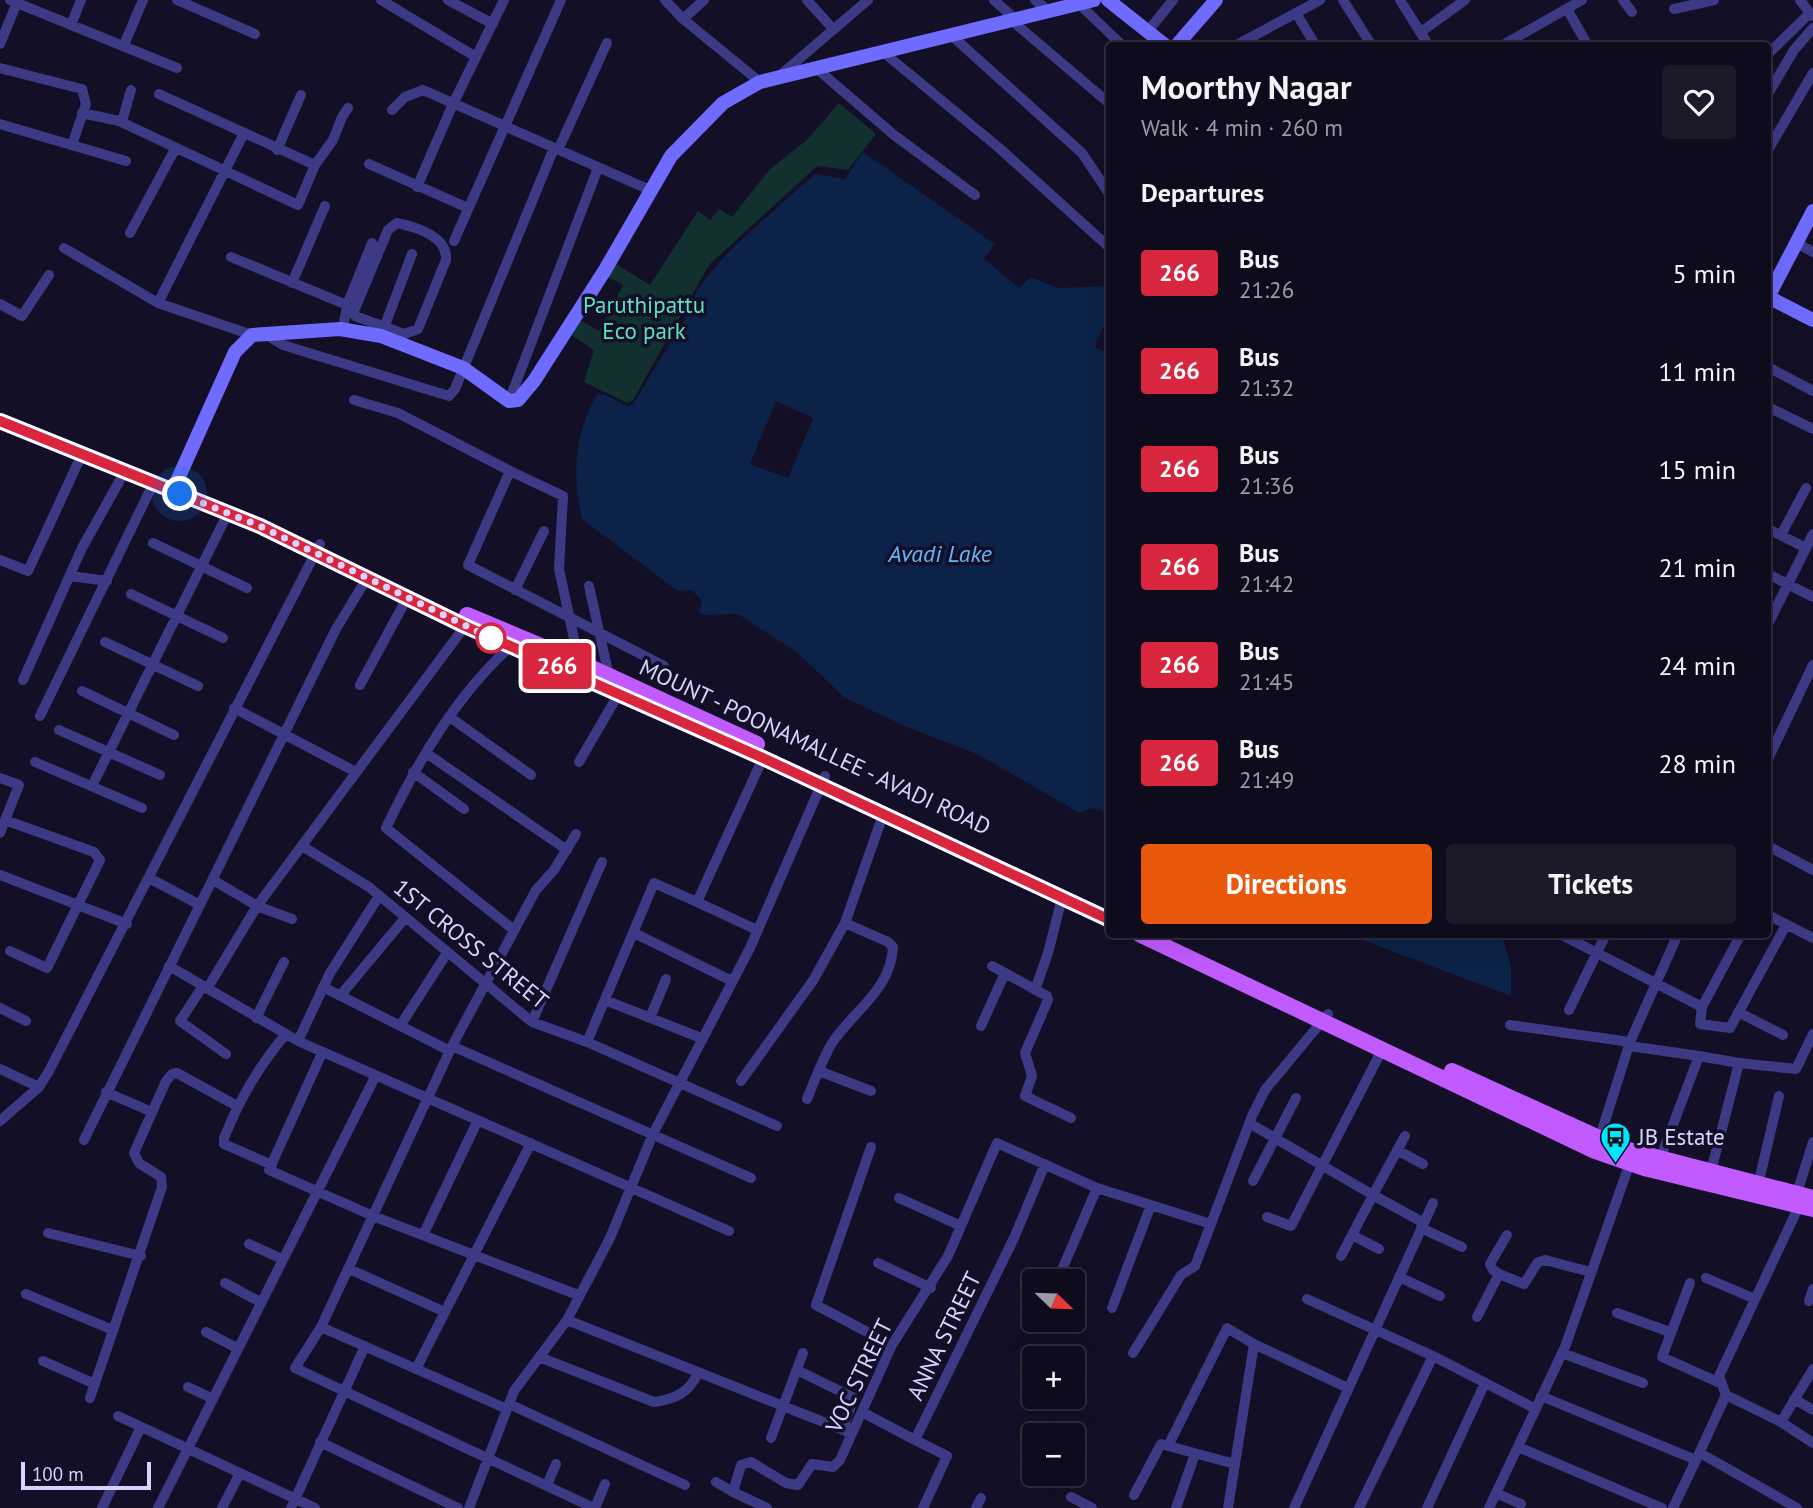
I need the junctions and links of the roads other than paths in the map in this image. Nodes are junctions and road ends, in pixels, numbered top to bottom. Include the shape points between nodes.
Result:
1 (81, 0) edge
2 (142, 0) edge
3 (177, 0) edge
4 (381, 0) edge
5 (448, 0) edge
6 (504, 0) edge
7 (561, 0) edge
8 (665, 0) edge
9 (704, 0) edge
10 (807, 0) edge
11 (868, 0) edge
12 (994, 0) edge
13 (1035, 0) edge
14 (1108, 0) edge
15 (1173, 0) edge
16 (1216, 0) edge
17 (1320, 0) edge
18 (1343, 0) edge
19 (1400, 0) edge
20 (1465, 0) edge
21 (1582, 0) edge
22 (1623, 0) edge
23 (1714, 0) edge
24 (1800, 0) edge
25 (15, 1) edge
26 (1086, 2) edge
27 (1567, 9) junction
28 (1674, 9) dead end
29 (1049, 11) junction
30 (1632, 12) dead end
31 (1296, 13) junction
32 (1811, 15) edge
33 (683, 19) junction
34 (1013, 20) junction
35 (71, 24) junction
36 (493, 24) junction
37 (1813, 28) edge
38 (833, 29) junction
39 (1148, 31) junction
40 (1421, 32) junction
41 (255, 34) dead end
42 (951, 35) junction
43 (1520, 41) edge
44 (1120, 42) edge
45 (1161, 42) edge
46 (1179, 42) edge
47 (1242, 42) edge
48 (1314, 42) edge
49 (1370, 42) edge
50 (1427, 42) edge
51 (1586, 42) edge
52 (607, 43) dead end
53 (0, 44) edge
54 (124, 45) junction
55 (1771, 51) edge
56 (883, 52) junction
57 (476, 57) junction
58 (0, 68) edge
59 (177, 68) dead end
60 (816, 68) junction
61 (1813, 73) edge
62 (776, 78) junction
63 (760, 82) junction
64 (1771, 89) edge
65 (131, 90) dead end
66 (159, 94) dead end
67 (301, 95) dead end
68 (1106, 101) edge
69 (453, 104) junction
70 (348, 108) dead end
71 (392, 110) dead end
72 (82, 113) junction
73 (119, 121) junction
74 (0, 124) edge
75 (503, 126) junction
76 (244, 133) junction
77 (72, 145) junction
78 (1771, 145) edge
79 (175, 149) junction
80 (556, 149) junction
81 (277, 150) junction
82 (126, 162) dead end
83 (315, 164) junction
84 (369, 164) dead end
85 (598, 167) junction
86 (225, 170) junction
87 (417, 187) junction
88 (1106, 189) edge
89 (650, 190) junction
90 (975, 195) dead end
91 (325, 206) dead end
92 (468, 208) junction
93 (1813, 212) edge
94 (130, 233) dead end
95 (454, 241) dead end
96 (372, 243) dead end
97 (1796, 243) junction
98 (1106, 244) edge
99 (64, 248) dead end
100 (1813, 252) edge
101 (412, 254) dead end
102 (231, 257) dead end
103 (49, 275) dead end
104 (292, 283) junction
105 (1771, 292) edge
106 (1771, 299) edge
107 (158, 303) junction
108 (0, 304) edge
109 (347, 306) junction
110 (1813, 320) edge
111 (343, 329) junction
112 (383, 332) junction
113 (259, 335) junction
114 (463, 368) junction
115 (1771, 369) edge
116 (1813, 391) edge
117 (354, 400) dead end
118 (509, 401) junction
119 (1771, 408) edge
120 (0, 412) edge
121 (0, 421) edge
122 (1813, 429) edge
123 (82, 454) junction
124 (125, 471) junction
125 (510, 471) junction
126 (154, 482) junction
127 (176, 486) junction
128 (1806, 488) dead end
129 (228, 513) junction
130 (1771, 530) edge
131 (544, 531) dead end
132 (1813, 534) edge
133 (1781, 536) junction
134 (153, 543) dead end
135 (318, 548) junction
136 (1806, 548) junction
137 (1, 563) edge
138 (201, 565) junction
139 (71, 576) junction
140 (1771, 576) edge
141 (367, 578) junction
142 (107, 582) junction
143 (1787, 584) junction
144 (589, 586) dead end
145 (247, 588) dead end
146 (515, 590) junction
147 (131, 594) dead end
148 (1813, 597) edge
149 (407, 598) junction
150 (176, 615) junction
151 (568, 617) junction
152 (1771, 617) edge
153 (465, 626) junction
154 (600, 633) junction
155 (223, 638) dead end
156 (105, 642) dead end
157 (511, 646) junction
158 (579, 662) junction
159 (151, 664) junction
160 (1813, 665) edge
161 (663, 666) dead end
162 (609, 676) junction
163 (23, 680) dead end
164 (360, 685) dead end
165 (198, 686) dead end
166 (82, 691) dead end
167 (618, 695) junction
168 (234, 708) junction
169 (127, 713) junction
170 (40, 716) dead end
171 (451, 718) junction
172 (59, 730) dead end
173 (284, 734) junction
174 (174, 735) dead end
175 (108, 751) junction
176 (426, 753) junction
177 (1771, 753) edge
178 (763, 758) junction
179 (35, 762) dead end
180 (579, 762) dead end
181 (356, 772) junction
182 (412, 772) junction
183 (160, 775) dead end
184 (531, 775) dead end
185 (0, 778) edge
186 (823, 780) junction
187 (92, 786) junction
188 (142, 808) dead end
189 (464, 809) dead end
190 (883, 815) junction
191 (5, 820) junction
192 (0, 833) edge
193 (576, 835) dead end
194 (302, 846) junction
195 (1771, 848) edge
196 (567, 850) junction
197 (602, 862) dead end
198 (1813, 870) edge
199 (0, 875) edge
200 (149, 878) junction
201 (213, 880) junction
202 (379, 896) junction
203 (1062, 898) junction
204 (696, 902) junction
205 (77, 905) junction
206 (200, 905) junction
207 (257, 906) junction
208 (1106, 907) edge
209 (1771, 917) edge
210 (405, 918) junction
211 (1106, 918) edge
212 (292, 919) dead end
213 (845, 923) junction
214 (127, 924) junction
215 (1786, 925) junction
216 (514, 930) junction
217 (757, 930) junction
218 (634, 933) junction
219 (1148, 938) edge
220 (1170, 938) edge
221 (1567, 938) edge
222 (1604, 938) edge
223 (1676, 938) edge
224 (1739, 938) edge
225 (1813, 939) edge
226 (9, 951) dead end
227 (447, 953) junction
228 (1595, 955) junction
229 (284, 962) dead end
230 (169, 966) junction
231 (992, 967) dead end
232 (1005, 973) junction
233 (666, 979) dead end
234 (732, 981) junction
235 (485, 985) junction
236 (1656, 985) junction
237 (205, 987) junction
238 (323, 987) junction
239 (1034, 990) junction
240 (340, 996) junction
241 (605, 1000) junction
242 (1702, 1007) junction
243 (0, 1008) edge
244 (1569, 1010) dead end
245 (1738, 1012) junction
246 (256, 1018) junction
247 (650, 1018) junction
248 (1325, 1018) junction
249 (26, 1021) dead end
250 (532, 1022) junction
251 (1510, 1024) dead end
252 (400, 1026) junction
253 (981, 1026) dead end
254 (1813, 1034) edge
255 (285, 1035) junction
256 (1783, 1035) dead end
257 (701, 1038) junction
258 (298, 1041) junction
259 (587, 1042) junction
260 (1629, 1044) junction
261 (451, 1048) junction
262 (1810, 1049) edge
263 (1382, 1050) junction
264 (322, 1053) junction
265 (226, 1054) dead end
266 (1699, 1056) junction
267 (1739, 1063) junction
268 (0, 1069) edge
269 (819, 1071) junction
270 (374, 1077) junction
271 (741, 1081) dead end
272 (677, 1084) junction
273 (39, 1087) junction
274 (871, 1091) dead end
275 (106, 1092) junction
276 (1779, 1096) dead end
277 (1296, 1098) dead end
278 (807, 1099) dead end
279 (428, 1100) junction
280 (237, 1106) junction
281 (152, 1112) junction
282 (1071, 1118) dead end
283 (478, 1120) junction
284 (0, 1121) edge
285 (1249, 1123) junction
286 (776, 1126) dead end
287 (653, 1134) junction
288 (1405, 1136) dead end
289 (1275, 1139) junction
290 (84, 1140) dead end
291 (1813, 1142) edge
292 (531, 1143) junction
293 (1597, 1145) junction
294 (871, 1147) dead end
295 (1397, 1150) junction
296 (1632, 1158) junction
297 (1660, 1159) junction
298 (1045, 1164) junction
299 (1423, 1164) dead end
300 (272, 1165) junction
301 (1324, 1167) junction
302 (1711, 1171) junction
303 (751, 1178) dead end
304 (1253, 1181) dead end
305 (1758, 1185) junction
306 (630, 1187) junction
307 (1097, 1188) junction
308 (316, 1193) junction
309 (1373, 1195) junction
310 (899, 1198) dead end
311 (1805, 1201) edge
312 (1433, 1203) dead end
313 (1151, 1205) junction
314 (373, 1216) junction
315 (1267, 1217) dead end
316 (1210, 1224) junction
317 (1423, 1225) junction
318 (961, 1226) junction
319 (729, 1231) dead end
320 (48, 1233) dead end
321 (423, 1235) junction
322 (1352, 1235) junction
323 (1507, 1235) dead end
324 (249, 1244) dead end
325 (1462, 1247) dead end
326 (1379, 1250) dead end
327 (475, 1254) junction
328 (141, 1256) junction
329 (1341, 1256) dead end
330 (282, 1259) junction
331 (878, 1263) dead end
332 (349, 1269) junction
333 (1062, 1269) edge
334 (1591, 1272) junction
335 (1499, 1274) junction
336 (1399, 1277) junction
337 (1706, 1278) dead end
338 (225, 1283) dead end
339 (1690, 1283) dead end
340 (931, 1288) junction
341 (1813, 1290) edge
342 (26, 1294) dead end
343 (578, 1295) junction
344 (1440, 1296) dead end
345 (1307, 1299) dead end
346 (1755, 1299) junction
347 (1809, 1301) dead end
348 (260, 1302) junction
349 (1112, 1308) dead end
350 (445, 1312) junction
351 (1617, 1313) dead end
352 (1477, 1317) dead end
353 (567, 1320) junction
354 (321, 1327) junction
355 (113, 1330) junction
356 (1375, 1331) junction
357 (206, 1332) dead end
358 (1670, 1332) junction
359 (1254, 1344) junction
360 (892, 1345) junction
361 (365, 1346) junction
362 (237, 1348) junction
363 (803, 1353) dead end
364 (1133, 1353) dead end
365 (1562, 1353) junction
366 (1433, 1356) junction
367 (539, 1357) junction
368 (43, 1361) dead end
369 (416, 1369) junction
370 (1813, 1369) edge
371 (797, 1370) junction
372 (698, 1373) junction
373 (1485, 1383) junction
374 (1643, 1383) dead end
375 (95, 1384) junction
376 (1722, 1384) junction
377 (188, 1387) dead end
378 (1348, 1388) junction
379 (344, 1390) junction
380 (1726, 1395) junction
381 (1541, 1396) junction
382 (90, 1398) dead end
383 (211, 1398) junction
384 (1794, 1399) junction
385 (508, 1406) junction
386 (783, 1407) junction
387 (1536, 1409) junction
388 (1813, 1410) edge
389 (862, 1412) junction
390 (118, 1416) dead end
391 (1781, 1422) junction
392 (141, 1427) junction
393 (849, 1433) junction
394 (771, 1438) dead end
395 (915, 1440) junction
396 (320, 1442) junction
397 (1813, 1443) edge
398 (1168, 1446) junction
399 (1518, 1447) junction
400 (186, 1448) junction
401 (1195, 1454) junction
402 (488, 1456) junction
403 (1698, 1457) junction
404 (556, 1464) dead end
405 (1235, 1464) junction
406 (240, 1473) junction
407 (716, 1482) dead end
408 (605, 1484) dead end
409 (547, 1485) junction
410 (685, 1485) dead end
411 (733, 1492) junction
412 (1496, 1493) junction
413 (1134, 1495) dead end
414 (1071, 1497) dead end
415 (293, 1504) edge
416 (1521, 1504) dead end
417 (102, 1508) edge
418 (158, 1508) edge
419 (222, 1508) edge
420 (315, 1508) edge
421 (458, 1508) edge
422 (469, 1508) edge
423 (595, 1508) edge
424 (767, 1508) edge
425 (923, 1508) edge
426 (1092, 1508) edge
427 (1176, 1508) edge
428 (1228, 1508) edge
429 (1294, 1508) edge
430 (1359, 1508) edge
431 (1427, 1508) edge
432 (1489, 1508) edge
433 (1662, 1508) edge
434 (1673, 1508) edge
435 (1797, 1508) edge

1 - 35 street
2 - 54 street
3 - 41 street
4 - 57 street
5 - 36 street
6 - 36 street
7 - 75 street
8 - 33 street
9 - 33 street
10 - 38 street
11 - 38 street
12 - 34 street
13 - 29 street
14 - 39 main road
15 - 39 street
16 - 46 main road
17 - 31 street
18 - 49 street
19 - 40 street
20 - 40 street
21 - 27 street
22 - 30 street
23 - 28 street
24 - 32 street
25 - 35 street
25 - 53 street
26 - 29 main road
26 - 44 street
27 - 43 street
27 - 51 street
29 - 34 main road
31 - 47 street
31 - 48 street
32 - 55 street
33 - 63 street
34 - 42 main road
34 - 68 street
35 - 54 street
36 - 57 street
37 - 64 street
38 - 62 street
39 - 45 main road
40 - 50 street
42 - 56 main road
42 - 88 street via 1082,153
52 - 80 street
54 - 59 street
56 - 60 main road
56 - 98 street
57 - 69 street
58 - 72 street via 82,89 86,104
60 - 62 main road
60 - 90 street via 883,127
61 - 78 street
62 - 63 main road
63 - 89 main road via 723,103 671,156
65 - 73 street
66 - 76 street
67 - 81 street
69 - 71 street via 423,90 405,97
69 - 75 street
69 - 87 street
70 - 83 street
72 - 73 street
72 - 77 street
73 - 79 street
74 - 77 street
75 - 80 street
75 - 92 street
76 - 81 street
76 - 86 street
77 - 82 street
79 - 86 street
79 - 94 street
80 - 85 street
80 - 114 street
81 - 83 street
83 - 86 street via 298,205
84 - 87 street
85 - 89 street
85 - 118 street
86 - 107 street
87 - 92 street
89 - 118 main road via 534,381 518,400
91 - 104 street
92 - 95 street
93 - 97 main road
96 - 109 street
97 - 100 street
97 - 105 main road
99 - 107 street
101 - 112 street
102 - 104 street
103 - 108 street via 22,316
104 - 109 street
106 - 110 main road
107 - 113 street
109 - 111 street
111 - 112 main road
111 - 113 main road
112 - 112 street via 354,311 388,230 397,223 442,241 446,260 418,329 404,334
112 - 114 main road
113 - 114 street via 446,397 455,389
113 - 127 main road via 235,352
114 - 118 main road
115 - 116 street
117 - 125 street via 398,413
119 - 122 street
120 - 127 main road, MOUNT - POONAMALLEE - AVADI ROAD
121 - 123 main road, MOUNT - POONAMALLEE - AVADI ROAD
123 - 124 main road, MOUNT - POONAMALLEE - AVADI ROAD
123 - 137 street via 28,571
124 - 126 main road, MOUNT - POONAMALLEE - AVADI ROAD
124 - 139 street
125 - 146 street via 468,565
125 - 151 street via 563,496 559,569
126 - 127 main road, MOUNT - POONAMALLEE - AVADI ROAD
126 - 142 street
127 - 129 main road, MOUNT - POONAMALLEE - AVADI ROAD
127 - 135 main road, MOUNT - POONAMALLEE - AVADI ROAD
128 - 133 street
129 - 135 main road, MOUNT - POONAMALLEE - AVADI ROAD
129 - 138 street
130 - 133 street
131 - 146 street
132 - 136 street
133 - 136 street
134 - 138 street
135 - 141 main road, MOUNT - POONAMALLEE - AVADI ROAD
135 - 158 main road, MOUNT - POONAMALLEE - AVADI ROAD
135 - 168 street
136 - 143 street
138 - 145 street
138 - 150 street
139 - 142 street
139 - 163 street
140 - 143 street
141 - 149 main road, MOUNT - POONAMALLEE - AVADI ROAD
141 - 173 street
142 - 170 street
143 - 148 street
143 - 152 street
144 - 154 street
146 - 151 street
147 - 150 street
149 - 153 main road, MOUNT - POONAMALLEE - AVADI ROAD
149 - 164 street
150 - 155 street
150 - 159 street
151 - 154 street
151 - 158 street
153 - 157 main road, MOUNT - POONAMALLEE - AVADI ROAD
153 - 181 street
154 - 161 street
154 - 162 street
156 - 159 street
157 - 167 main road, MOUNT - POONAMALLEE - AVADI ROAD
157 - 171 street via 480,674
158 - 162 main road, MOUNT - POONAMALLEE - AVADI ROAD
159 - 165 street
159 - 169 street
160 - 177 street
162 - 186 main road, MOUNT - POONAMALLEE - AVADI ROAD
166 - 169 street
167 - 178 main road, MOUNT - POONAMALLEE - AVADI ROAD
167 - 180 street
168 - 173 street
168 - 200 street
169 - 174 street
169 - 175 street
171 - 176 street
171 - 184 street
172 - 175 street
173 - 181 street
173 - 201 street
175 - 183 street
175 - 187 street
176 - 182 street
176 - 196 street
178 - 186 main road, MOUNT - POONAMALLEE - AVADI ROAD
178 - 204 street
179 - 187 street
181 - 194 street
182 - 189 street
182 - 216 street via 386,828
185 - 191 street via 19,785
186 - 190 main road, MOUNT - POONAMALLEE - AVADI ROAD
186 - 208 main road, MOUNT - POONAMALLEE - AVADI ROAD
186 - 217 street
187 - 188 street
190 - 203 main road, MOUNT - POONAMALLEE - AVADI ROAD
190 - 213 street
191 - 192 street
191 - 205 street via 99,855
193 - 196 street
194 - 202 street, 1ST CROSS STREET
194 - 207 street
195 - 198 street
196 - 216 street via 536,890
197 - 250 street
199 - 205 street
200 - 206 street
200 - 214 street
201 - 206 street
201 - 207 street
202 - 210 street, 1ST CROSS STREET
202 - 238 street
203 - 211 main road, MOUNT - POONAMALLEE - AVADI ROAD
203 - 239 street
204 - 217 street
204 - 218 street via 654,883
205 - 214 street
205 - 226 street via 47,968
206 - 230 street
207 - 212 street
207 - 237 street
209 - 215 street
210 - 227 street, 1ST CROSS STREET
210 - 240 street
213 - 269 street via 888,942 893,947 892,958 883,982 832,1043
213 - 271 street via 814,979
214 - 273 street
215 - 225 street
215 - 245 street
216 - 235 street
217 - 234 street
218 - 234 street
218 - 241 street
219 - 248 main road
220 - 248 main road
221 - 228 street
222 - 228 street
223 - 236 street
224 - 242 street
227 - 235 street, 1ST CROSS STREET
227 - 252 street
228 - 236 street
228 - 244 street
229 - 246 street
230 - 237 street
230 - 275 street
231 - 232 street
232 - 239 street
232 - 253 street
233 - 247 street
234 - 257 street
235 - 250 street, 1ST CROSS STREET
235 - 261 street
236 - 242 street
236 - 260 street
237 - 246 street
237 - 265 street via 180,1021
238 - 240 street
238 - 258 street
239 - 282 street via 1048,1000 1025,1053 1032,1076 1025,1096
240 - 252 street
241 - 247 street
241 - 259 street
242 - 245 street via 1700,1024 1727,1029
243 - 249 street
245 - 256 street
246 - 255 street
247 - 257 street
248 - 263 main road
248 - 285 street via 1265,1090
248 - 293 main road
250 - 259 street, 1ST CROSS STREET
251 - 260 street
252 - 261 street
254 - 262 street
255 - 258 street
255 - 280 street via 262,1061
257 - 272 street
258 - 264 street
259 - 272 street, 1ST CROSS STREET
260 - 266 street
260 - 293 street
261 - 279 street
261 - 287 street
262 - 267 street via 1796,1069
263 - 293 main road
263 - 301 street
264 - 270 street
264 - 300 street
266 - 267 street
266 - 297 street
267 - 302 street
268 - 273 street
269 - 274 street
269 - 278 street
270 - 279 street
270 - 308 street
272 - 286 street, 1ST CROSS STREET
272 - 287 street
273 - 284 street
275 - 281 street
275 - 290 street
276 - 305 street
277 - 289 street
279 - 283 street
279 - 314 street
280 - 281 street via 177,1073 166,1081
280 - 300 street via 224,1144
281 - 328 street via 134,1153 163,1181
283 - 292 street
283 - 321 street
285 - 289 street
285 - 316 street
287 - 303 street
287 - 306 street
288 - 295 street
289 - 301 street
289 - 304 street
291 - 311 street
292 - 306 street
292 - 327 street
293 - 296 main road
294 - 360 street via 816,1305
295 - 299 street
295 - 309 street
296 - 297 main road
296 - 311 main road
296 - 334 street
297 - 302 main road
298 - 307 street
298 - 318 street, VOC STREET via 998,1143
298 - 395 street, ANNA STREET
300 - 308 street via 269,1170
301 - 309 street
301 - 315 street via 1290,1227
302 - 305 main road
305 - 311 main road
306 - 319 street
306 - 343 street via 610,1238
307 - 313 street
307 - 333 street
308 - 314 street
308 - 330 street
309 - 317 street
309 - 322 street
310 - 318 street
311 - 346 street
312 - 317 street
313 - 316 street
313 - 349 street
314 - 321 street
314 - 332 street
316 - 364 street via 1195,1266 1181,1275
317 - 325 street
317 - 336 street
318 - 340 street, VOC STREET
320 - 328 street
321 - 327 street
322 - 326 street
322 - 329 street
323 - 335 street via 1490,1264
324 - 330 street
327 - 343 street
327 - 350 street
328 - 355 street
330 - 348 street
331 - 340 street
332 - 350 street
332 - 354 street
334 - 335 street via 1545,1260 1538,1262 1524,1284
334 - 365 street
335 - 352 street
336 - 344 street
336 - 356 street
337 - 346 street
338 - 348 street
339 - 358 street
340 - 360 street, VOC STREET
341 - 347 street
342 - 355 street
343 - 353 street
345 - 356 street
346 - 376 street via 1720,1376
348 - 362 street
350 - 369 street
351 - 358 street
353 - 367 street
353 - 372 street
354 - 361 street
354 - 379 street via 295,1367
355 - 375 street
356 - 366 street
356 - 378 street
357 - 362 street
358 - 376 street via 1664,1359
359 - 378 street
359 - 398 street via 1227,1328
359 - 405 street
360 - 389 street, VOC STREET
361 - 369 street
361 - 379 street
362 - 383 street
363 - 371 street
365 - 374 street
365 - 381 street
366 - 373 street
366 - 430 street
367 - 372 street via 654,1402 688,1390
367 - 385 street
368 - 375 street
369 - 385 street
370 - 384 street
371 - 386 street
371 - 393 street via 854,1398 845,1422
372 - 386 street
373 - 387 street
373 - 431 street
375 - 382 street
376 - 380 street
377 - 383 street
378 - 429 street
379 - 396 street
379 - 402 street
380 - 391 street
380 - 403 street
381 - 387 street
381 - 403 street
383 - 400 street
384 - 388 street
384 - 391 street
385 - 402 street
385 - 410 street
386 - 393 street
386 - 394 street
387 - 399 street
389 - 393 street, VOC STREET
389 - 395 street
390 - 392 street
391 - 397 street
392 - 400 street
392 - 417 street
393 - 411 street, VOC STREET via 833,1467 812,1464 798,1485 745,1462
395 - 425 street via 947,1456
396 - 415 street
396 - 421 street
398 - 401 street
398 - 413 street via 1161,1444
399 - 412 street
399 - 433 street
400 - 406 street
400 - 418 street
401 - 405 street
401 - 427 street
402 - 409 street
402 - 422 street
403 - 434 street
403 - 435 street
404 - 409 street
405 - 428 street
406 - 415 street
406 - 419 street
407 - 411 street
408 - 423 street
409 - 423 street
411 - 424 street
412 - 416 street
412 - 432 street
414 - 426 street
415 - 420 street

